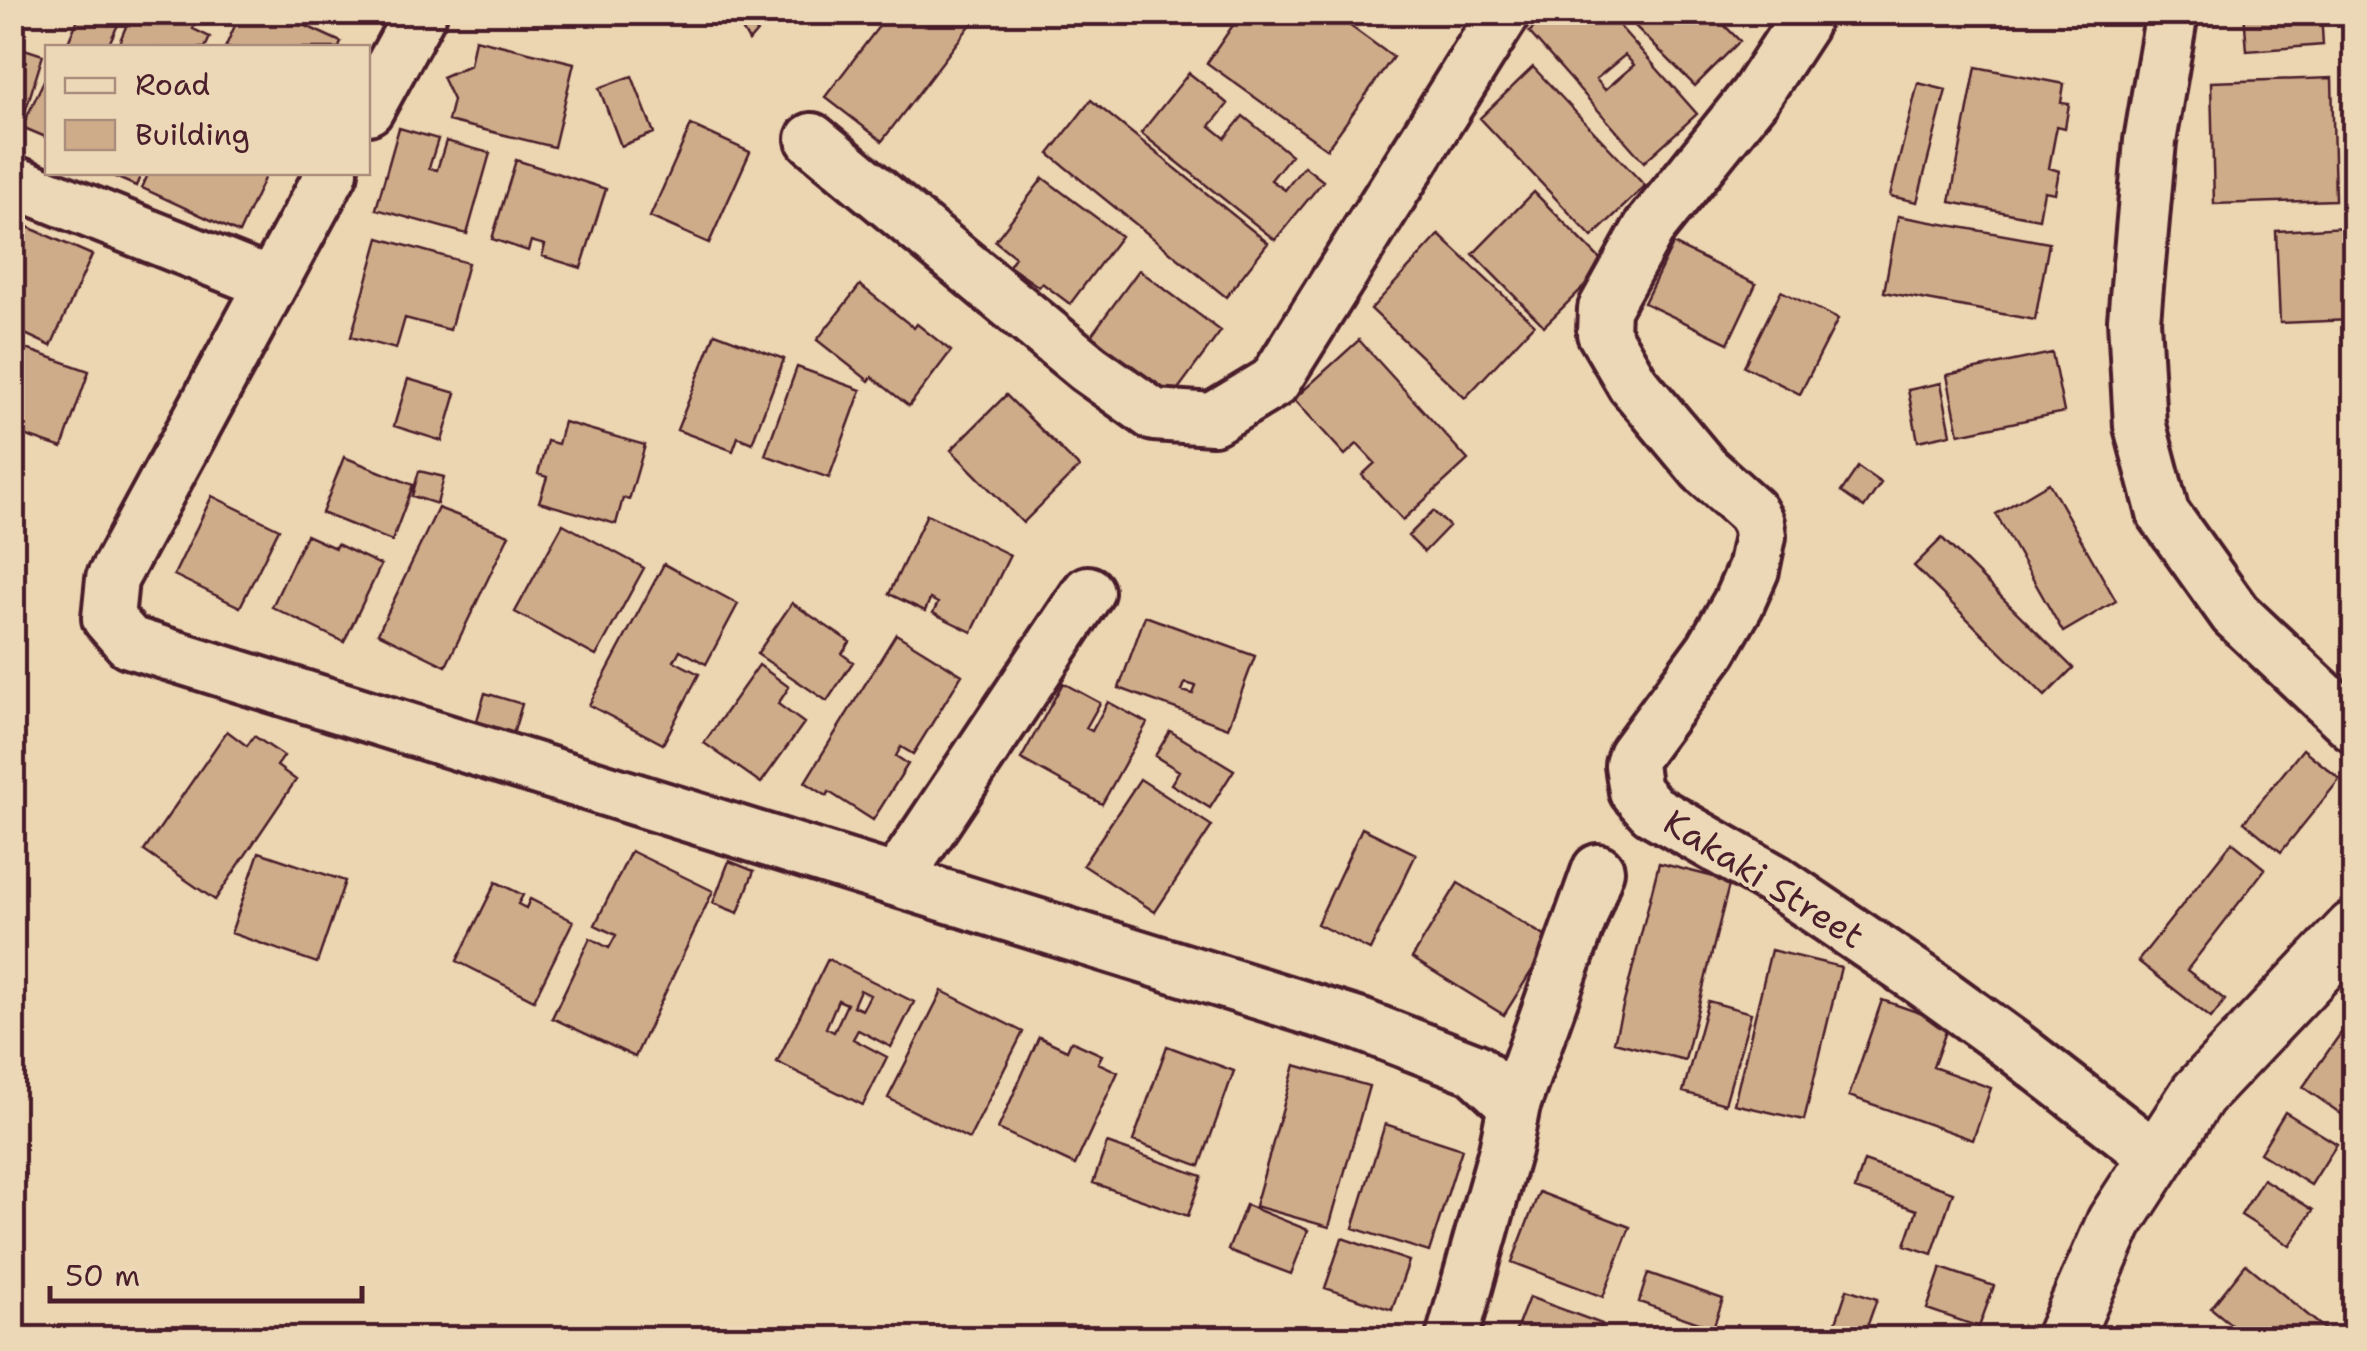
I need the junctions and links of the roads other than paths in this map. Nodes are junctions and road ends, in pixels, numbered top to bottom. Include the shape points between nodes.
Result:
1 (420, 12) edge
2 (1505, 12) edge
3 (2172, 12) edge
4 (1802, 24) dead end
5 (370, 105) edge
6 (812, 139) dead end
7 (330, 175) edge
8 (12, 181) edge
9 (271, 284) junction
10 (1088, 592) dead end
11 (2354, 726) edge
12 (1598, 870) dead end
13 (897, 879) junction
14 (2351, 938) edge
15 (1514, 1104) junction
16 (2156, 1158) junction
17 (1452, 1338) edge
18 (2064, 1338) edge

1 - 5 street
2 - 6 street via 1274,382 1213,419 1154,415
3 - 11 street via 2150,140 2134,320 2140,426 2163,513 2183,542 2235,614
4 - 16 street, Kakaki Street via 1756,96 1649,228 1604,309 1603,333 1633,384 1704,469 1751,511 1760,536 1738,604 1634,755 1635,791 1664,819 1762,872 1922,980
7 - 9 street
8 - 9 street
9 - 13 street via 112,578 108,618 129,642
10 - 13 street
12 - 15 street
13 - 15 street via 1361,1025 1475,1069
14 - 16 street via 2198,1094
15 - 17 street
16 - 18 street via 2115,1222

